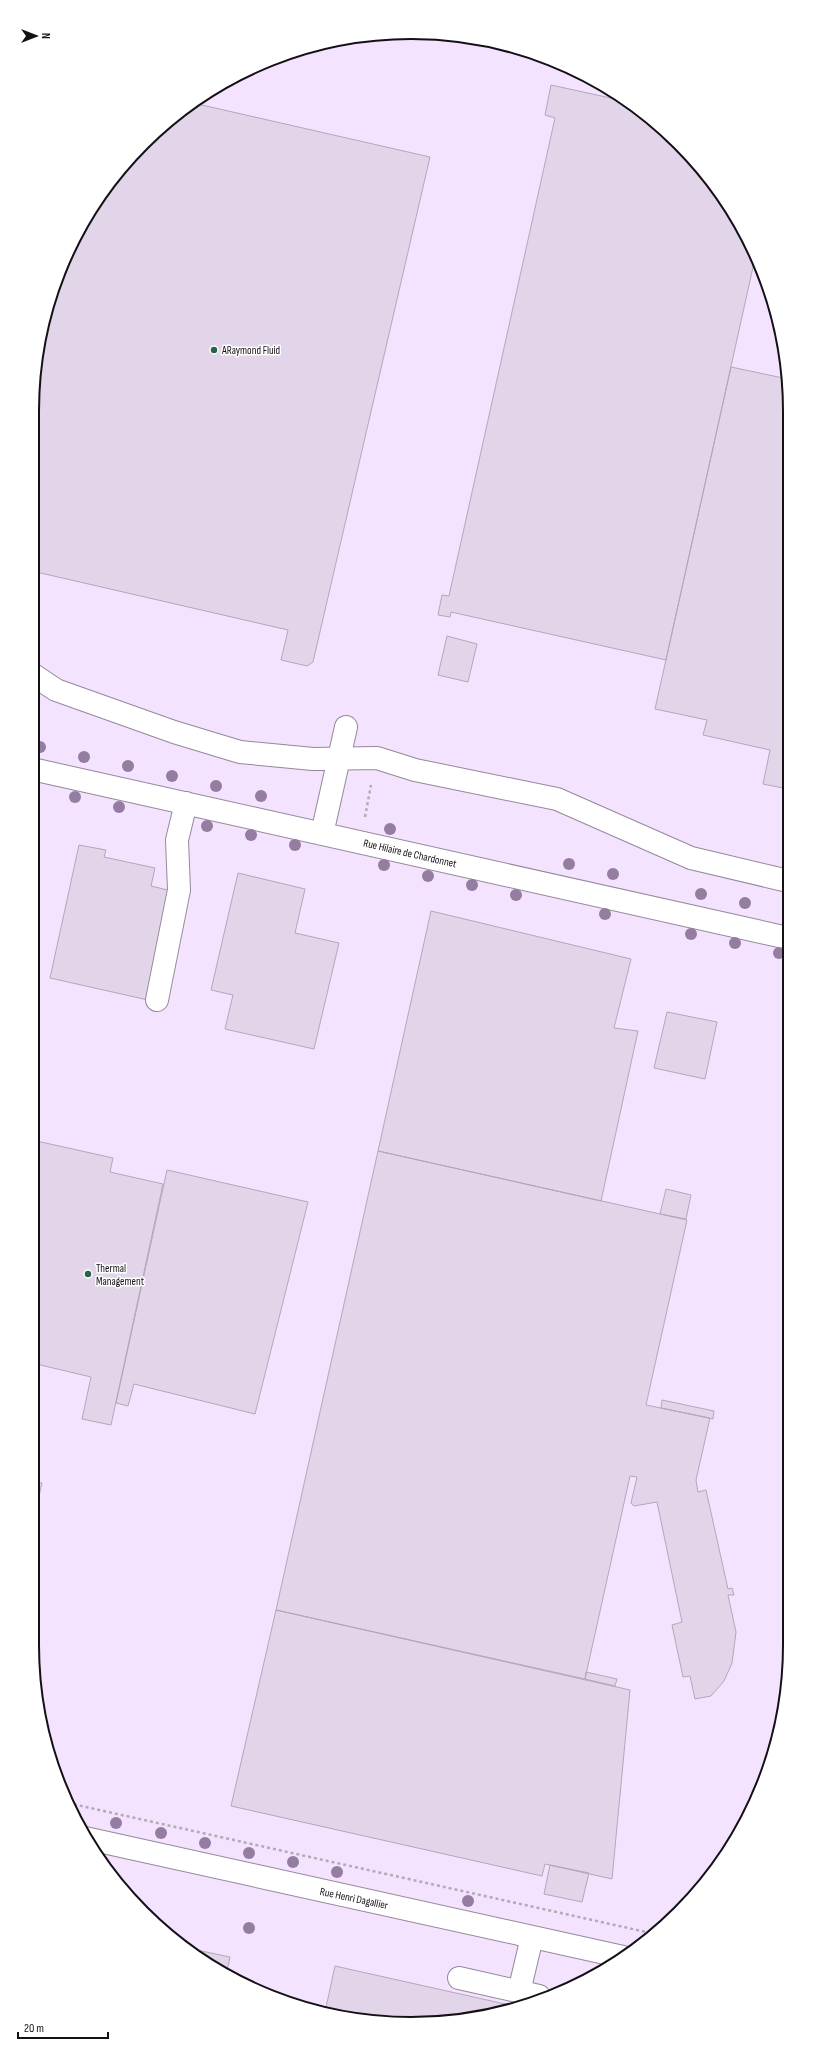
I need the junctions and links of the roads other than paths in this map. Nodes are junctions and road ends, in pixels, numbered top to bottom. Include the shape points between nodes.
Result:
1 (39, 679) edge
2 (346, 727) dead end
3 (340, 759) junction
4 (39, 771) edge
5 (186, 803) junction
6 (322, 834) junction
7 (783, 880) edge
8 (783, 937) edge
9 (157, 1000) dead end
10 (95, 1840) edge
11 (532, 1937) junction
12 (616, 1955) edge
13 (459, 1978) dead end
14 (529, 1994) edge

1 - 3 street via 56,690 174,732 240,752
2 - 3 street
3 - 6 street
3 - 7 street via 377,758 415,770 557,799 691,858
4 - 5 street, Rue Hilaire de Chardonnet
5 - 6 street, Rue Hilaire de Chardonnet
5 - 9 street via 177,840 179,890
6 - 8 street, Rue Hilaire de Chardonnet
10 - 11 street, Rue Henri Dagallier
11 - 12 street, Rue Henri Dagallier
11 - 14 street
13 - 14 street

